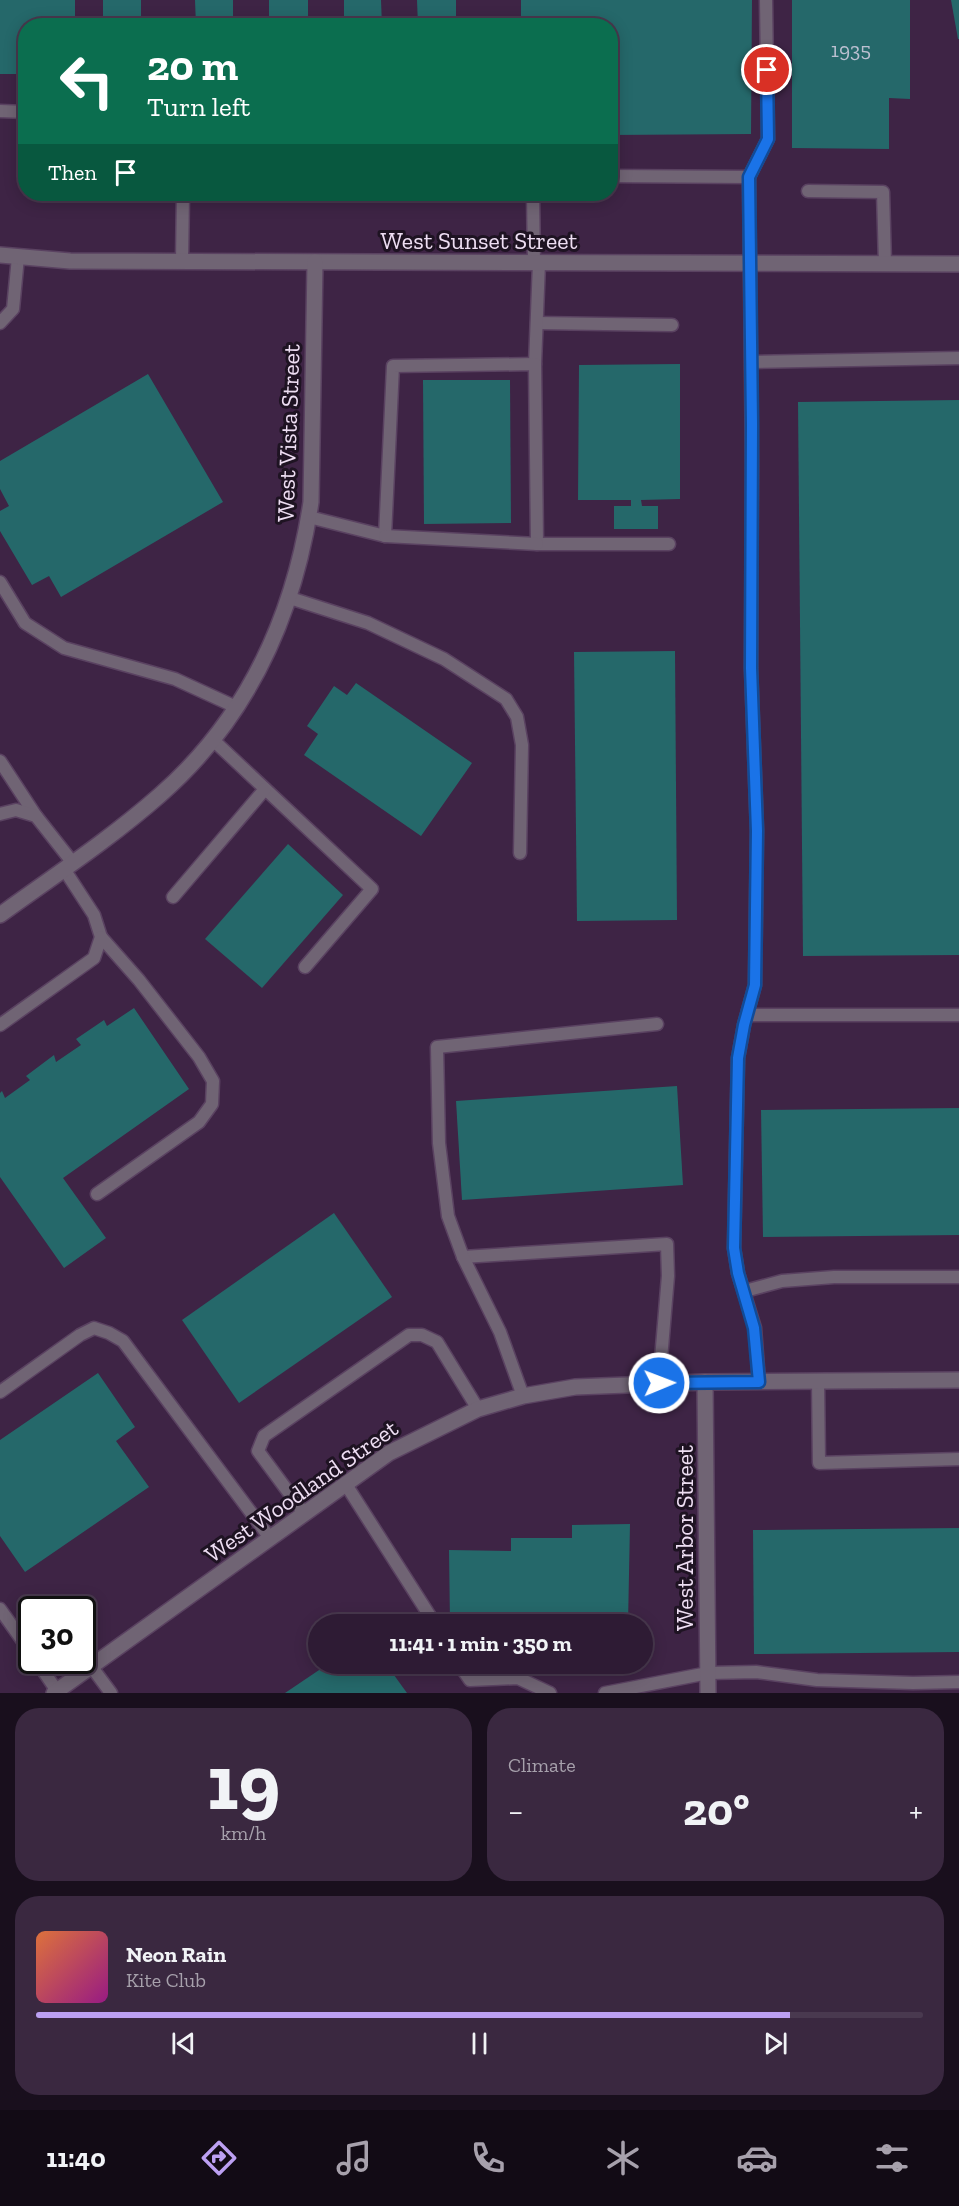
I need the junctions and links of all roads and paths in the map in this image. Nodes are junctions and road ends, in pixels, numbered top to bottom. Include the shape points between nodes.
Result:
1 (766, 0) edge
2 (0, 111) edge
3 (18, 112) edge
4 (618, 176) edge
5 (749, 177) junction
6 (808, 191) dead end
7 (183, 201) edge
8 (533, 201) edge
9 (0, 255) edge
10 (18, 257) junction
11 (182, 261) junction
12 (315, 262) junction
13 (537, 263) junction
14 (751, 263) junction
15 (885, 264) junction
16 (959, 264) edge
17 (0, 323) edge
18 (537, 323) junction
19 (672, 325) dead end
20 (959, 358) edge
21 (752, 362) junction
22 (535, 364) junction
23 (309, 517) junction
24 (385, 536) junction
25 (537, 544) junction
26 (669, 544) dead end
27 (0, 582) edge
28 (290, 598) junction
29 (236, 707) junction
30 (212, 740) junction
31 (0, 761) edge
32 (265, 789) junction
33 (0, 814) edge
34 (36, 816) junction
35 (520, 853) dead end
36 (68, 866) junction
37 (173, 897) dead end
38 (0, 915) edge
39 (101, 937) junction
40 (305, 967) dead end
41 (959, 1014) edge
42 (747, 1015) junction
43 (657, 1024) dead end
44 (0, 1025) edge
45 (97, 1194) dead end
46 (463, 1257) junction
47 (959, 1277) edge
48 (745, 1291) junction
49 (959, 1380) edge
50 (818, 1381) junction
51 (705, 1382) junction
52 (759, 1382) junction
53 (659, 1383) junction
54 (0, 1392) edge
55 (523, 1396) junction
56 (478, 1409) junction
57 (959, 1459) edge
58 (345, 1483) junction
59 (304, 1513) junction
60 (270, 1538) junction
61 (0, 1609) edge
62 (429, 1614) edge
63 (18, 1634) edge
64 (96, 1662) edge
65 (96, 1673) edge
66 (708, 1673) junction
67 (45, 1674) edge
68 (80, 1674) edge
69 (466, 1674) edge
70 (959, 1682) edge
71 (56, 1692) edge
72 (111, 1693) edge
73 (550, 1693) edge
74 (605, 1693) edge
75 (708, 1693) edge

1 - 5 lane via 768,139
2 - 3 lane
4 - 5 lane
5 - 14 lane
6 - 15 lane via 883,192
7 - 11 lane
8 - 13 lane
9 - 10 street, West Sunset Street
10 - 11 street, West Sunset Street
10 - 17 lane via 13,309
11 - 12 street, West Sunset Street
12 - 13 street, West Sunset Street
12 - 23 street, West Vista Street
13 - 14 street, West Sunset Street
13 - 18 lane
14 - 15 street, West Sunset Street
14 - 21 lane
15 - 16 street, West Sunset Street
18 - 19 lane
18 - 22 lane
20 - 21 lane
21 - 42 lane via 751,668 757,831 755,985
22 - 24 lane via 393,366
22 - 25 lane
23 - 24 lane
23 - 28 street, West Vista Street
24 - 25 lane
25 - 26 lane
27 - 29 lane via 25,623 64,648 175,679
28 - 29 street, West Vista Street via 264,662
28 - 35 lane via 401,638 444,659 506,699 517,717 522,745
29 - 30 street, West Vista Street
30 - 32 lane
30 - 36 street, West Vista Street via 162,794
31 - 34 lane
32 - 37 lane
32 - 40 lane via 372,890
33 - 34 lane via 16,810
34 - 36 lane
36 - 38 street, West Vista Street
36 - 39 lane
39 - 44 lane via 94,958
39 - 45 lane via 140,980 213,1081 212,1104 199,1122
41 - 42 lane
42 - 48 lane via 738,1058 734,1248
43 - 46 lane via 437,1047 439,1143 448,1216
46 - 53 lane via 667,1244
46 - 55 lane via 500,1332
47 - 48 lane via 834,1277 782,1281
48 - 52 lane via 754,1328
49 - 50 street, West Woodland Street
50 - 52 street, West Woodland Street
50 - 57 lane via 819,1463
51 - 52 street, West Woodland Street
51 - 53 street, West Woodland Street
51 - 66 street, West Arbor Street
53 - 55 street, West Woodland Street via 575,1386
54 - 60 lane via 80,1335 94,1328 109,1333 123,1341
55 - 56 street, West Woodland Street
56 - 58 street, West Woodland Street via 389,1453
56 - 59 lane via 437,1342 422,1335 409,1335 264,1436 258,1451
58 - 59 street, West Woodland Street
58 - 62 lane
59 - 60 street, West Woodland Street
60 - 64 street, West Woodland Street
61 - 63 lane
65 - 72 lane
66 - 70 lane
66 - 74 lane
66 - 75 street, West Arbor Street
67 - 71 lane
68 - 71 street, West Woodland Street
69 - 73 lane via 470,1680 518,1678

